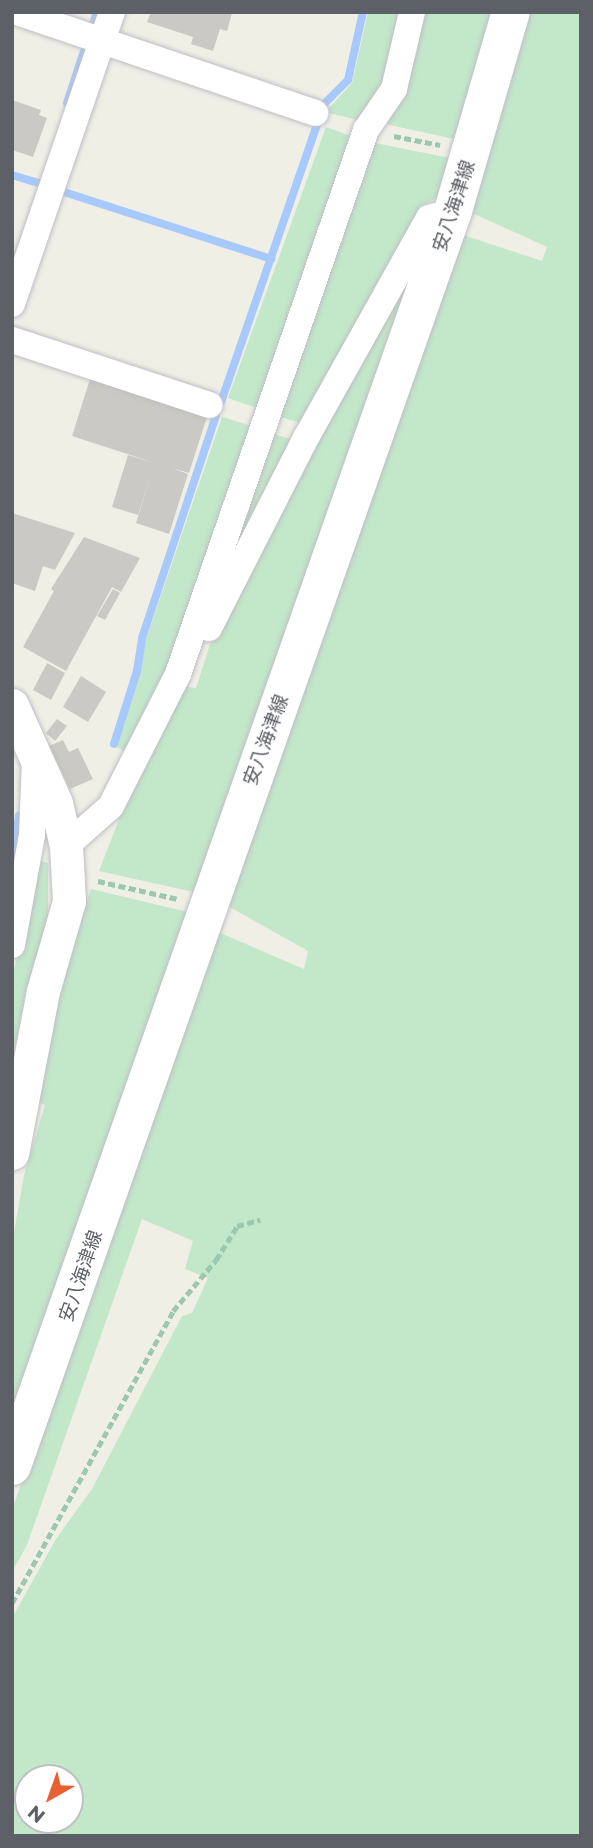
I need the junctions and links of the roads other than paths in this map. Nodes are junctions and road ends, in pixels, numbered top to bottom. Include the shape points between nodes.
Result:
1 (17, 12) edge
2 (112, 12) edge
3 (412, 12) edge
4 (511, 12) edge
5 (103, 41) junction
6 (315, 113) dead end
7 (453, 211) junction
8 (12, 304) edge
9 (12, 340) edge
10 (210, 405) dead end
11 (178, 674) junction
12 (12, 705) edge
13 (35, 755) junction
14 (12, 796) edge
15 (33, 812) junction
16 (67, 860) junction
17 (12, 946) edge
18 (17, 1111) edge
19 (12, 1153) edge
20 (12, 1466) edge

1 - 5 street
2 - 5 street
3 - 11 street via 394,89 366,130
4 - 7 main road, 安八海津線
5 - 6 street
5 - 8 street
7 - 11 street via 429,218 307,436 204,637
7 - 20 main road, 安八海津線
9 - 10 street
11 - 16 street via 111,806
12 - 13 street
13 - 15 street
13 - 16 street via 55,803
14 - 15 street
15 - 17 street
16 - 18 street via 69,901 43,991
18 - 19 street

